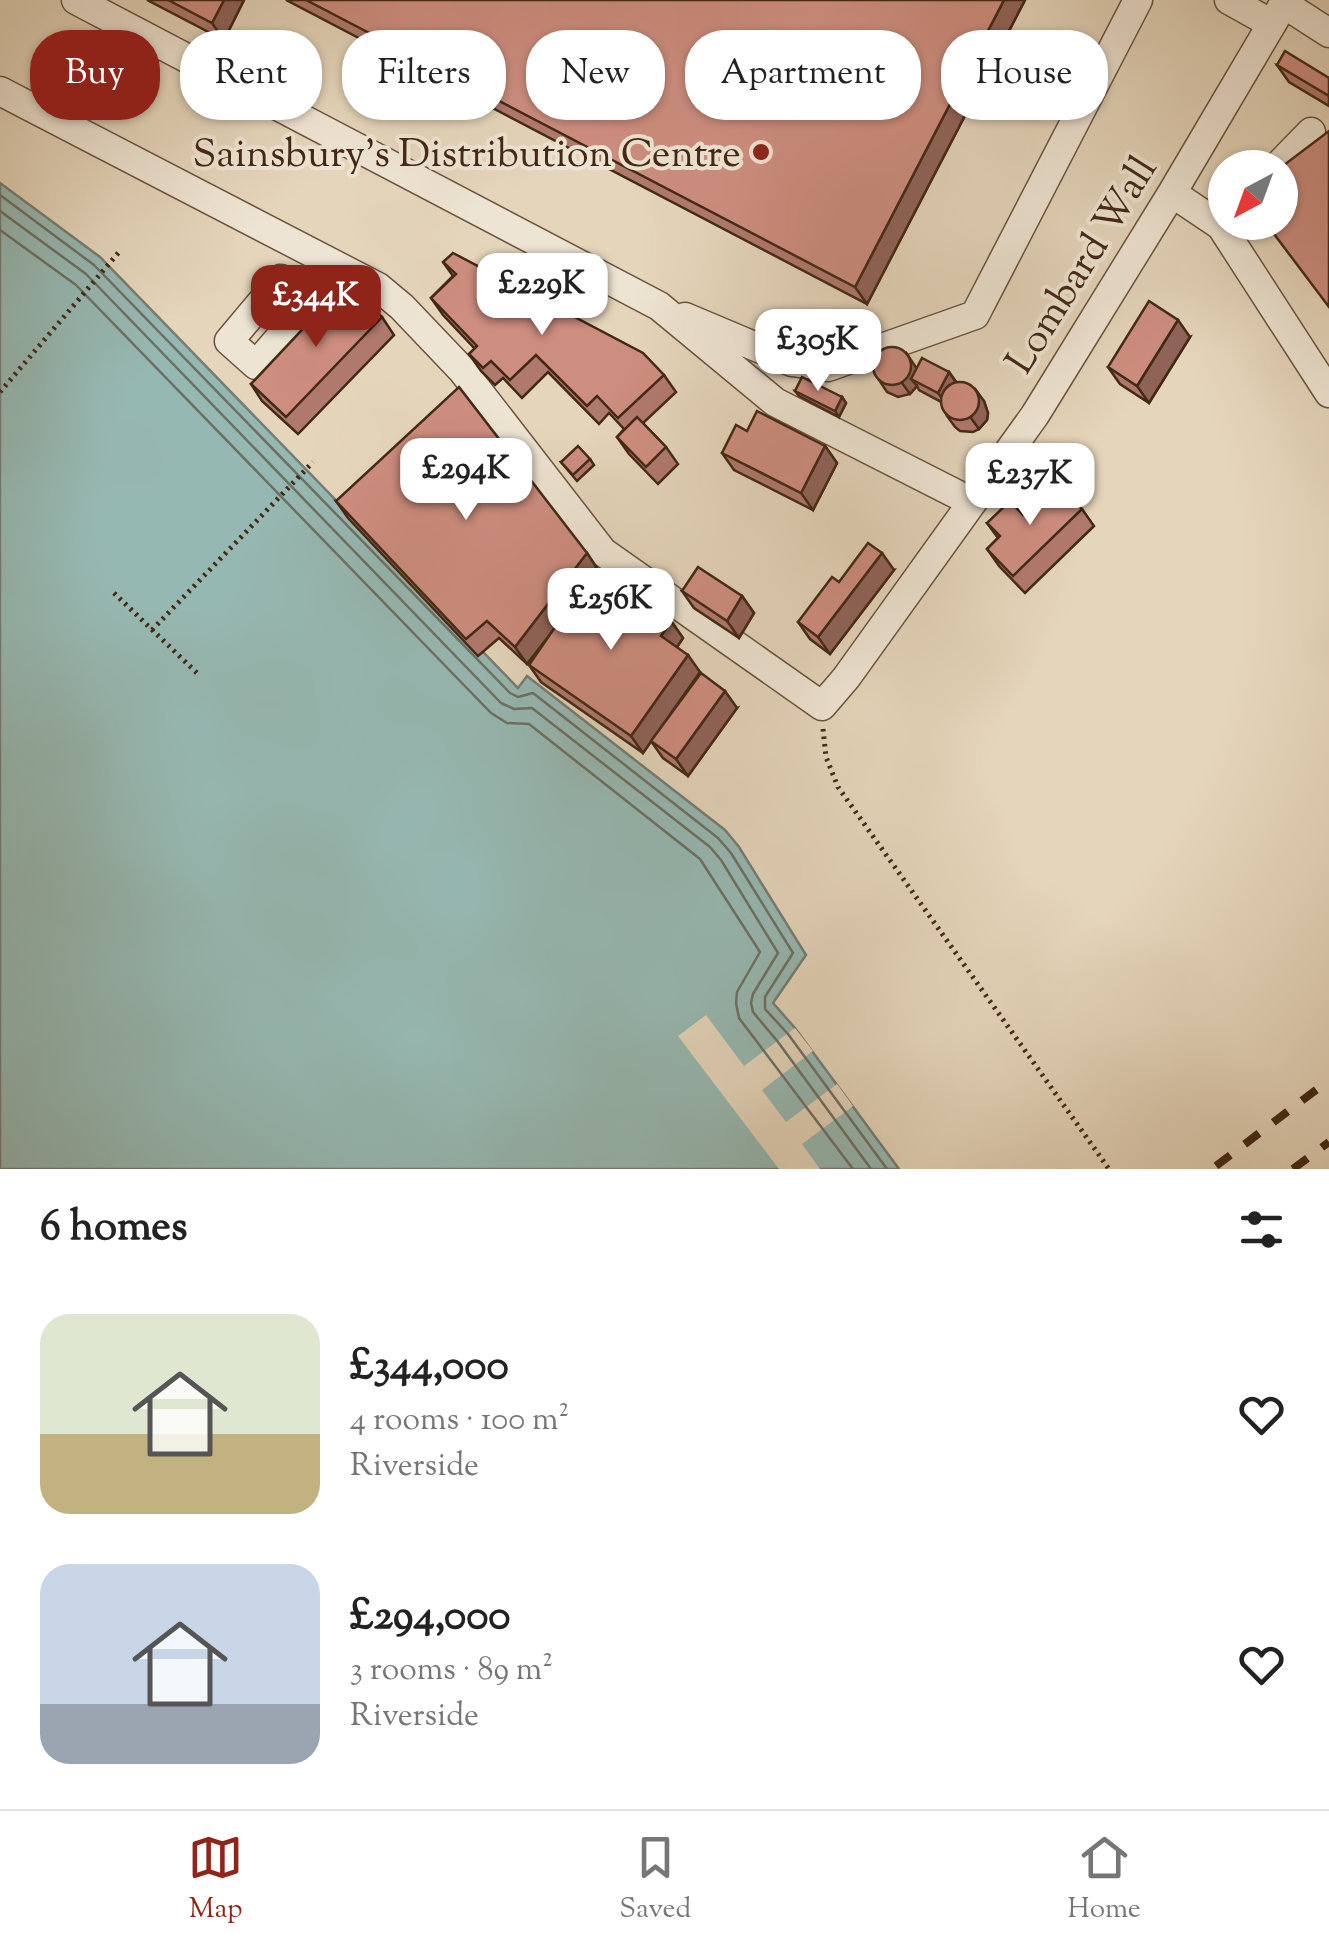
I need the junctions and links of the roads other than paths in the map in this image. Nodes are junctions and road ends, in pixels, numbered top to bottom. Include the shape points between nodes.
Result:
1 (76, 0) edge
2 (1138, 0) edge
3 (1229, 0) edge
4 (1281, 9) edge
5 (1329, 34) edge
6 (0, 91) edge
7 (1310, 132) dead end
8 (1293, 150) edge
9 (1172, 193) junction
10 (1208, 215) edge
11 (1233, 240) edge
12 (323, 260) junction
13 (309, 300) dead end
14 (659, 306) junction
15 (1329, 393) edge
16 (972, 502) junction

1 - 14 street
2 - 14 street via 975,315 828,367 792,362
3 - 4 street
4 - 5 street
4 - 9 street, Lombard Wall
6 - 12 street
7 - 8 street
9 - 10 street
9 - 16 street, Lombard Wall via 1035,416
11 - 15 street
12 - 13 street
12 - 16 street, Lombard Wall via 402,307 462,370 603,552 822,706
14 - 16 street via 775,402

